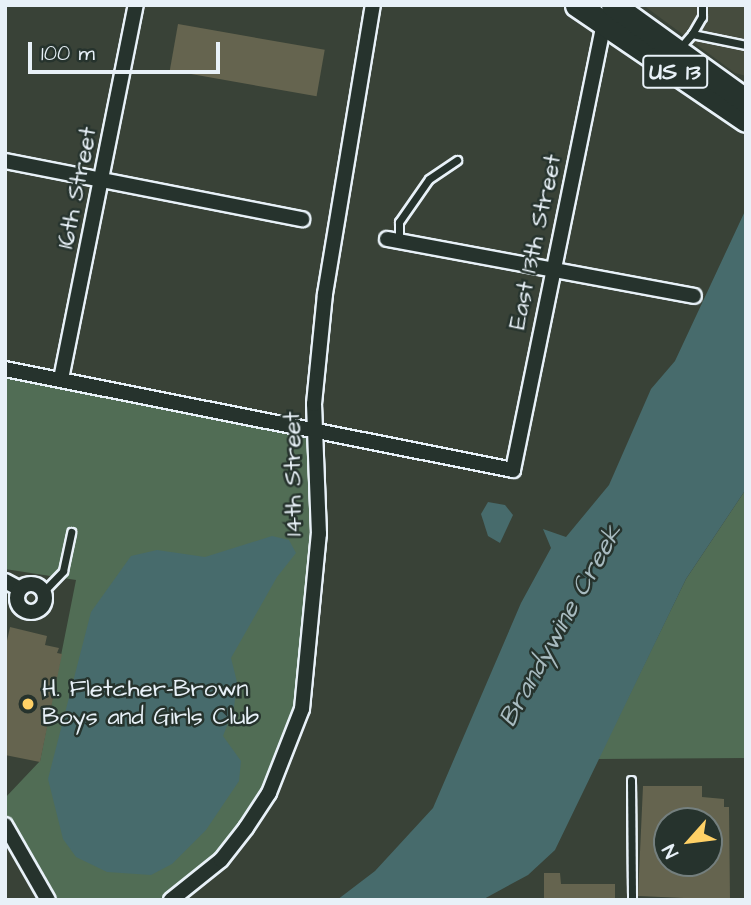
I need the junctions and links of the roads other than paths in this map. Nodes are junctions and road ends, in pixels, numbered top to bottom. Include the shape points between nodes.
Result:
1 (136, 5) edge
2 (373, 5) edge
3 (577, 5) edge
4 (702, 5) edge
5 (608, 15) edge
6 (692, 34) junction
7 (746, 45) edge
8 (677, 52) junction
9 (746, 101) edge
10 (746, 120) edge
11 (457, 160) dead end
12 (5, 161) edge
13 (104, 182) junction
14 (302, 219) dead end
15 (393, 240) joint
16 (554, 270) junction
17 (694, 296) dead end
18 (5, 369) edge
19 (61, 379) junction
20 (317, 432) junction
21 (71, 531) dead end
22 (5, 581) edge
23 (20, 589) junction
24 (43, 592) junction
25 (631, 780) dead end
26 (5, 825) edge
27 (48, 900) edge
28 (171, 900) edge
29 (632, 900) edge

1 - 13 street, 16th Street
2 - 20 street, 14th Street via 325,294 314,404
3 - 5 main road, US 13
4 - 6 lane via 702,17
5 - 8 main road, US 13
5 - 10 main road, US 13
5 - 16 street, East 13th Street
6 - 7 lane
6 - 8 lane
8 - 9 main road, US 13
11 - 15 lane via 429,179 399,222
12 - 13 street
13 - 14 street
13 - 19 street, 16th Street
15 - 16 street
16 - 17 street
16 - 20 street, East 13th Street via 513,470
18 - 19 street
19 - 20 street
20 - 28 street, 14th Street via 319,534 302,709 269,793 246,828 221,860
21 - 24 lane via 63,571
22 - 23 street
23 - 24 street via 32,584
23 - 24 street via 18,601 28,611 43,605
25 - 29 lane
26 - 27 street

